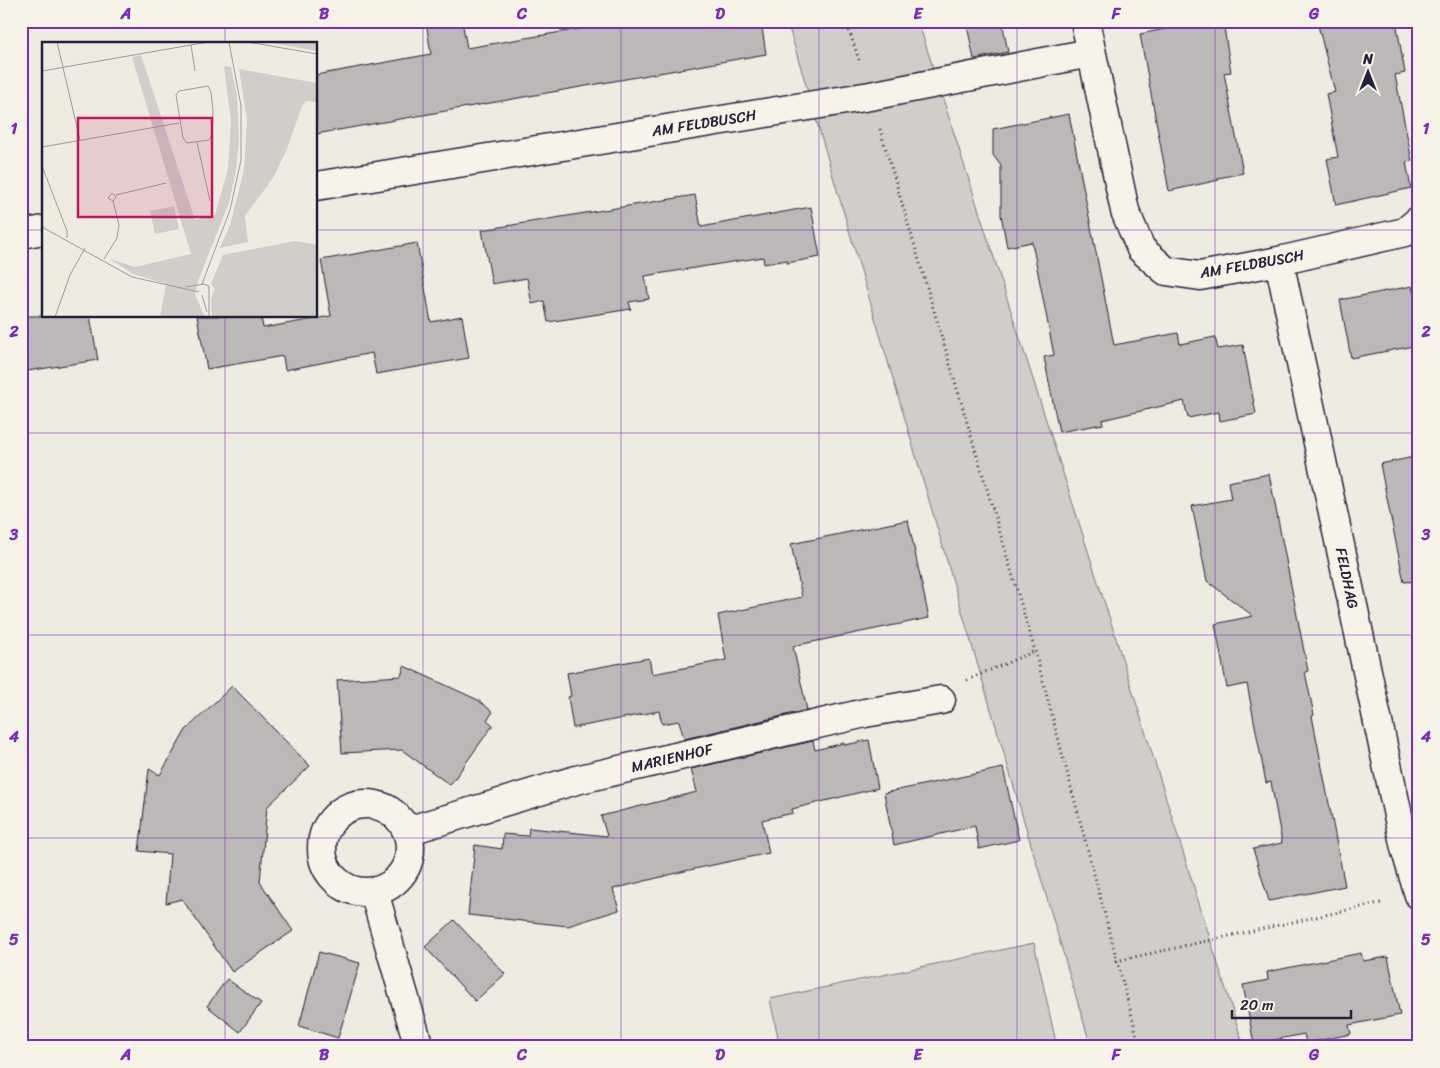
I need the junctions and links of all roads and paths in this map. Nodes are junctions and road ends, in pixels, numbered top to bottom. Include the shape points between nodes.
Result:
1 (846, 21) edge
2 (1085, 21) edge
3 (1090, 52) junction
4 (870, 96) junction
5 (318, 186) edge
6 (1419, 220) edge
7 (1279, 261) junction
8 (1035, 651) junction
9 (941, 700) joint
10 (407, 831) junction
11 (374, 892) junction
12 (1419, 895) edge
13 (1116, 961) junction
14 (420, 1047) edge
15 (1140, 1047) edge

1 - 4 path
2 - 3 street, AM FELDBUSCH
3 - 4 street, AM FELDBUSCH
3 - 7 street, AM FELDBUSCH via 1125,211 1141,249 1166,271 1200,276
4 - 5 street, AM FELDBUSCH
4 - 8 path
6 - 7 street, AM FELDBUSCH via 1406,232
7 - 12 street, FELDHAG via 1405,848
8 - 9 path via 968,679
8 - 13 path
9 - 10 street, MARIENHOF via 864,713 576,780
10 - 11 street via 410,853 402,874 391,885
10 - 11 street via 396,815 379,806 361,804 343,811 330,822 322,842 323,860 334,879 351,890
11 - 14 street
12 - 13 path
13 - 15 path

